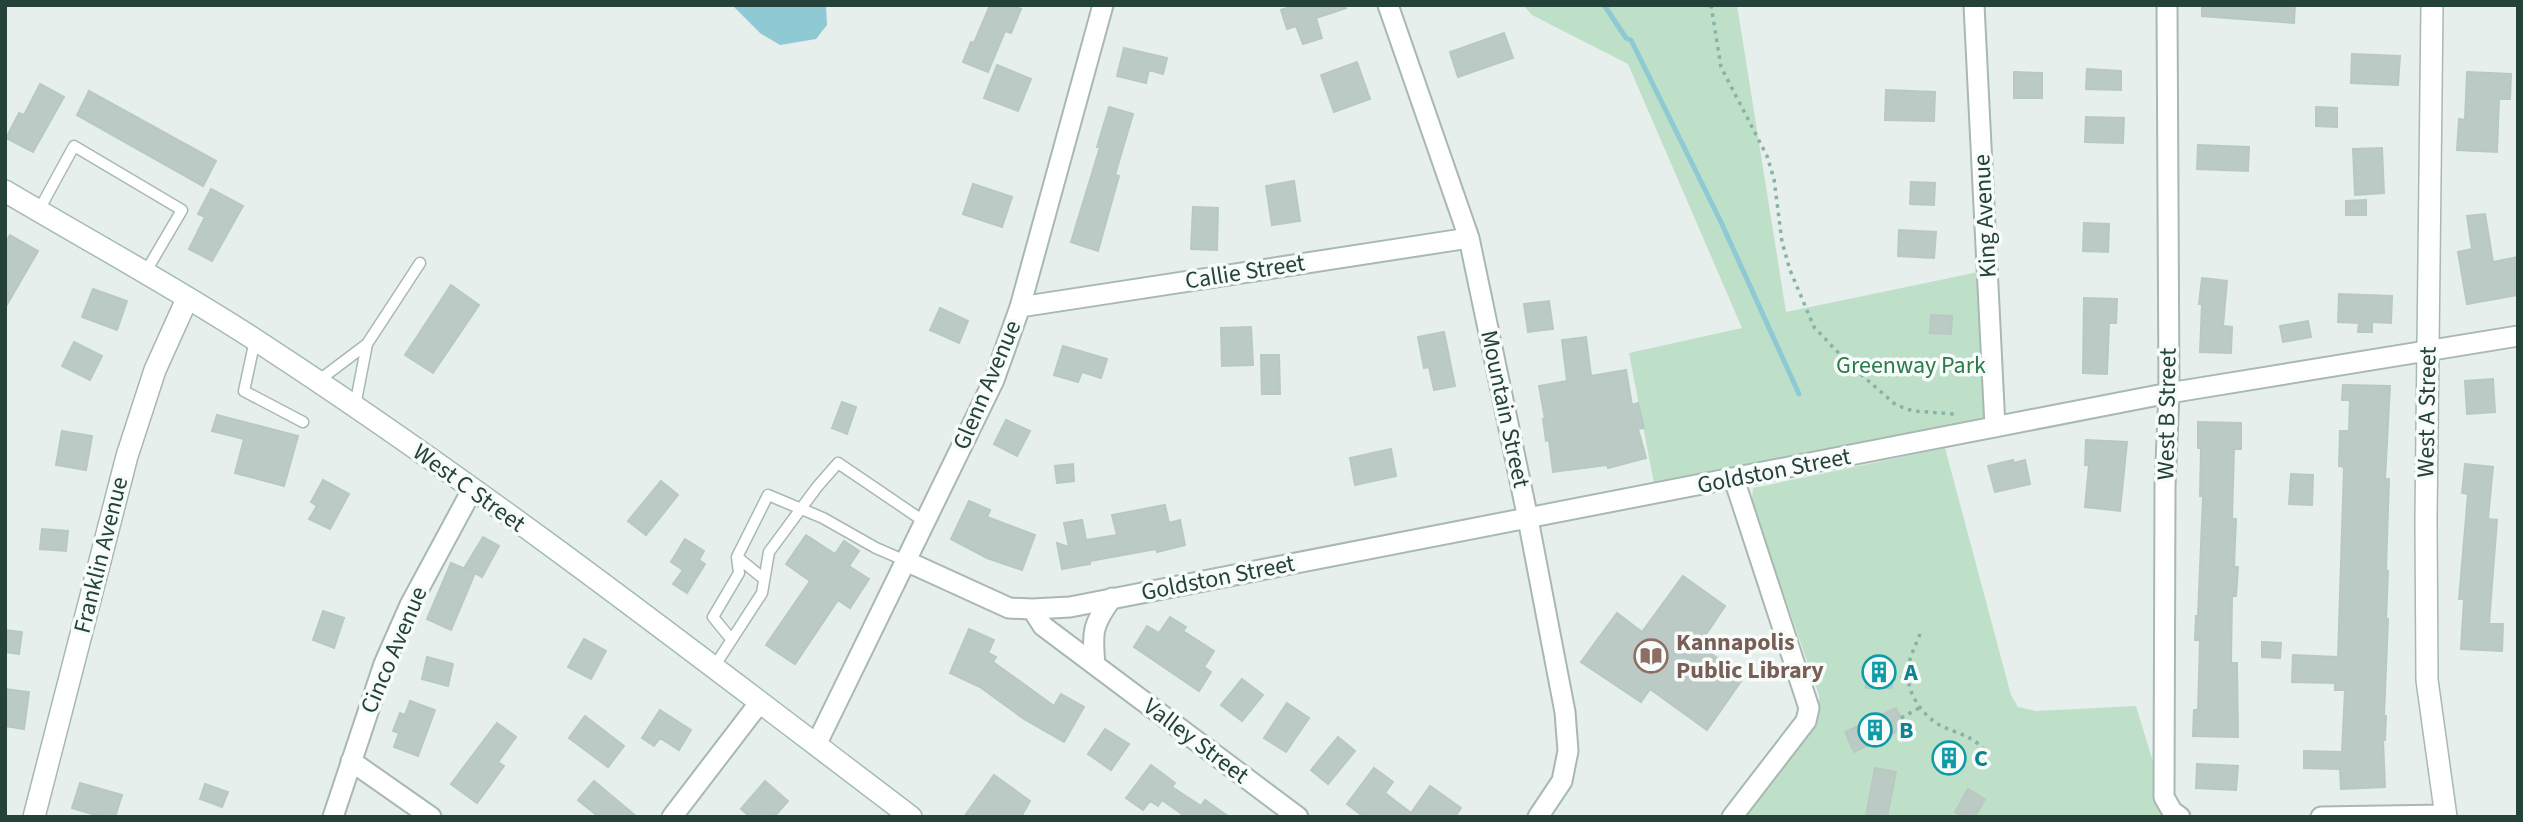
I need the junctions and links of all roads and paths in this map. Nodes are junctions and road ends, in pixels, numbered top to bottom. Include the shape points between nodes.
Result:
1 (1103, 5) edge
2 (1388, 5) edge
3 (1711, 5) edge
4 (1974, 5) edge
5 (2167, 5) edge
6 (2432, 5) edge
7 (5, 191) edge
8 (38, 211) junction
9 (1469, 238) junction
10 (420, 263) dead end
11 (145, 274) junction
12 (187, 299) junction
13 (1020, 307) junction
14 (2518, 336) edge
15 (255, 340) junction
16 (367, 344) junction
17 (2428, 350) junction
18 (317, 381) junction
19 (2169, 393) junction
20 (355, 407) junction
21 (303, 422) dead end
22 (1995, 427) junction
23 (1967, 434) junction
24 (1734, 479) junction
25 (472, 490) junction
26 (801, 510) junction
27 (1528, 519) junction
28 (925, 522) junction
29 (737, 556) junction
30 (906, 561) junction
31 (764, 579) junction
32 (1112, 598) junction
33 (1032, 609) junction
34 (1920, 634) dead end
35 (731, 639) junction
36 (1095, 665) junction
37 (714, 668) junction
38 (1909, 677) junction
39 (1892, 679) dead end
40 (760, 702) junction
41 (1921, 707) junction
42 (1901, 718) dead end
43 (816, 745) junction
44 (1988, 753) dead end
45 (351, 761) junction
46 (2445, 816) edge
47 (34, 817) edge
48 (333, 817) edge
49 (431, 817) edge
50 (672, 817) edge
51 (911, 817) edge
52 (1298, 817) edge
53 (1538, 817) edge
54 (1732, 817) edge
55 (2180, 817) edge
56 (2321, 817) edge

1 - 13 street, Glenn Avenue
2 - 9 street, Mountain Street
3 - 23 path via 1721,67 1767,156 1782,242 1814,327 1886,398 1913,411 1959,414 1968,421
4 - 22 street, King Avenue
5 - 19 street, West B Street
6 - 17 street, West A Street
7 - 8 street, West C Street
8 - 11 street, West C Street
8 - 11 lane via 74,146 182,210
9 - 13 street, Callie Street
9 - 27 street, Mountain Street
10 - 16 lane
11 - 12 street, West C Street
12 - 15 street, West C Street
12 - 47 street, Franklin Avenue via 155,370 127,456
13 - 28 street, Glenn Avenue via 994,380
14 - 17 street, Goldston Street
15 - 18 street, West C Street
15 - 21 lane via 244,391
16 - 18 lane
16 - 20 lane
17 - 19 street, Goldston Street
17 - 46 street, West A Street via 2427,680
18 - 20 street, West C Street
19 - 22 street, Goldston Street
19 - 55 street, West B Street via 2164,797
20 - 25 street, West C Street
22 - 23 street, Goldston Street
23 - 24 street, Goldston Street
24 - 27 street, Goldston Street
24 - 54 street via 1809,708 1806,721
25 - 37 street, West C Street
25 - 45 street, Cinco Avenue via 410,605
26 - 28 lane via 838,463
26 - 29 lane via 768,495
26 - 30 lane
26 - 31 lane via 769,552
27 - 32 street, Goldston Street
27 - 53 street, Mountain Street via 1565,712 1568,751 1562,781
28 - 30 street, Glenn Avenue
29 - 31 lane
29 - 35 lane via 739,573 713,617
30 - 33 street via 1009,608
30 - 43 street, Glenn Avenue
31 - 35 lane via 762,593
32 - 33 street, Goldston Street
32 - 36 street via 1095,620
33 - 36 street, Valley Street via 1043,626
34 - 38 path
35 - 37 lane
36 - 52 street, Valley Street
37 - 40 street, West C Street
38 - 39 path
38 - 41 path
40 - 43 street, West C Street
40 - 50 street
41 - 42 path
41 - 44 path via 1944,728 1969,736
43 - 51 street, West C Street
45 - 48 street, Cinco Avenue
45 - 49 street
46 - 56 street

